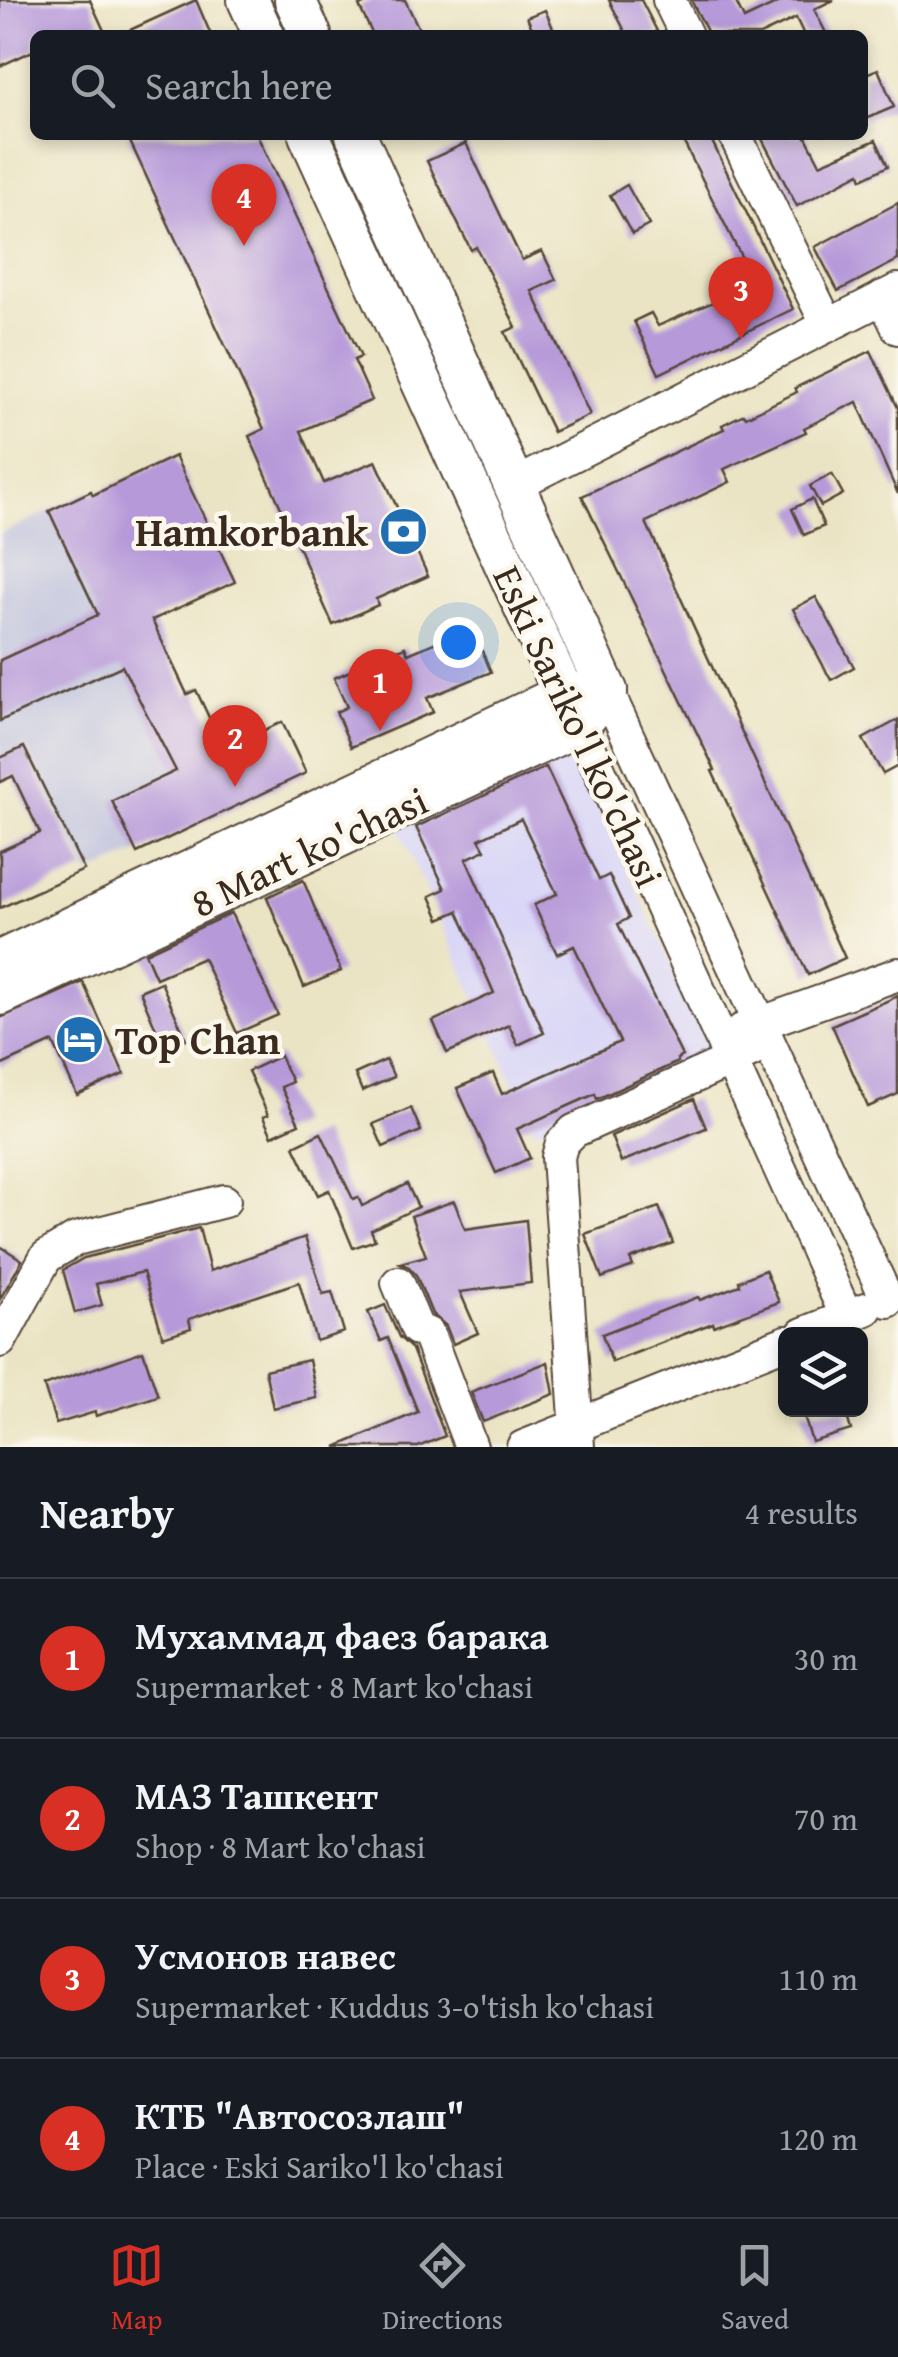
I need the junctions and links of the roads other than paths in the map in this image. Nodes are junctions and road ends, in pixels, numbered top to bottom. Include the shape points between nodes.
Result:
1 (670, 0) edge
2 (301, 10) edge
3 (256, 19) edge
4 (684, 30) edge
5 (311, 140) edge
6 (358, 140) edge
7 (737, 140) edge
8 (890, 294) edge
9 (827, 324) junction
10 (898, 328) edge
11 (512, 486) junction
12 (606, 691) junction
13 (571, 710) junction
14 (0, 961) edge
15 (898, 974) edge
16 (0, 995) edge
17 (764, 1034) junction
18 (725, 1048) junction
19 (224, 1201) dead end
20 (398, 1283) dead end
21 (893, 1299) edge
22 (847, 1317) junction
23 (821, 1327) edge
24 (0, 1341) edge
25 (778, 1346) edge
26 (577, 1436) edge
27 (471, 1447) edge
28 (523, 1447) edge

1 - 4 street
2 - 3 street
5 - 13 main road, Eski Sariko'l ko'chasi
6 - 11 main road, Eski Sariko'l ko'chasi
7 - 9 street
8 - 9 street
8 - 10 street
9 - 11 street
11 - 12 main road, Eski Sariko'l ko'chasi
12 - 13 main road
12 - 17 street, Eski Sariko'l ko'chasi
13 - 14 main road, 8 Mart ko'chasi
13 - 16 main road, 8 Mart ko'chasi
13 - 18 street, Eski Sariko'l ko'chasi
15 - 17 street
17 - 18 street
17 - 21 street, Eski Sariko'l ko'chasi
18 - 22 street, Eski Sariko'l ko'chasi
18 - 26 street via 562,1143
19 - 24 street via 57,1248 46,1256
20 - 27 street via 417,1329 428,1334 440,1360
21 - 22 street
22 - 23 street
25 - 26 street
26 - 28 street

